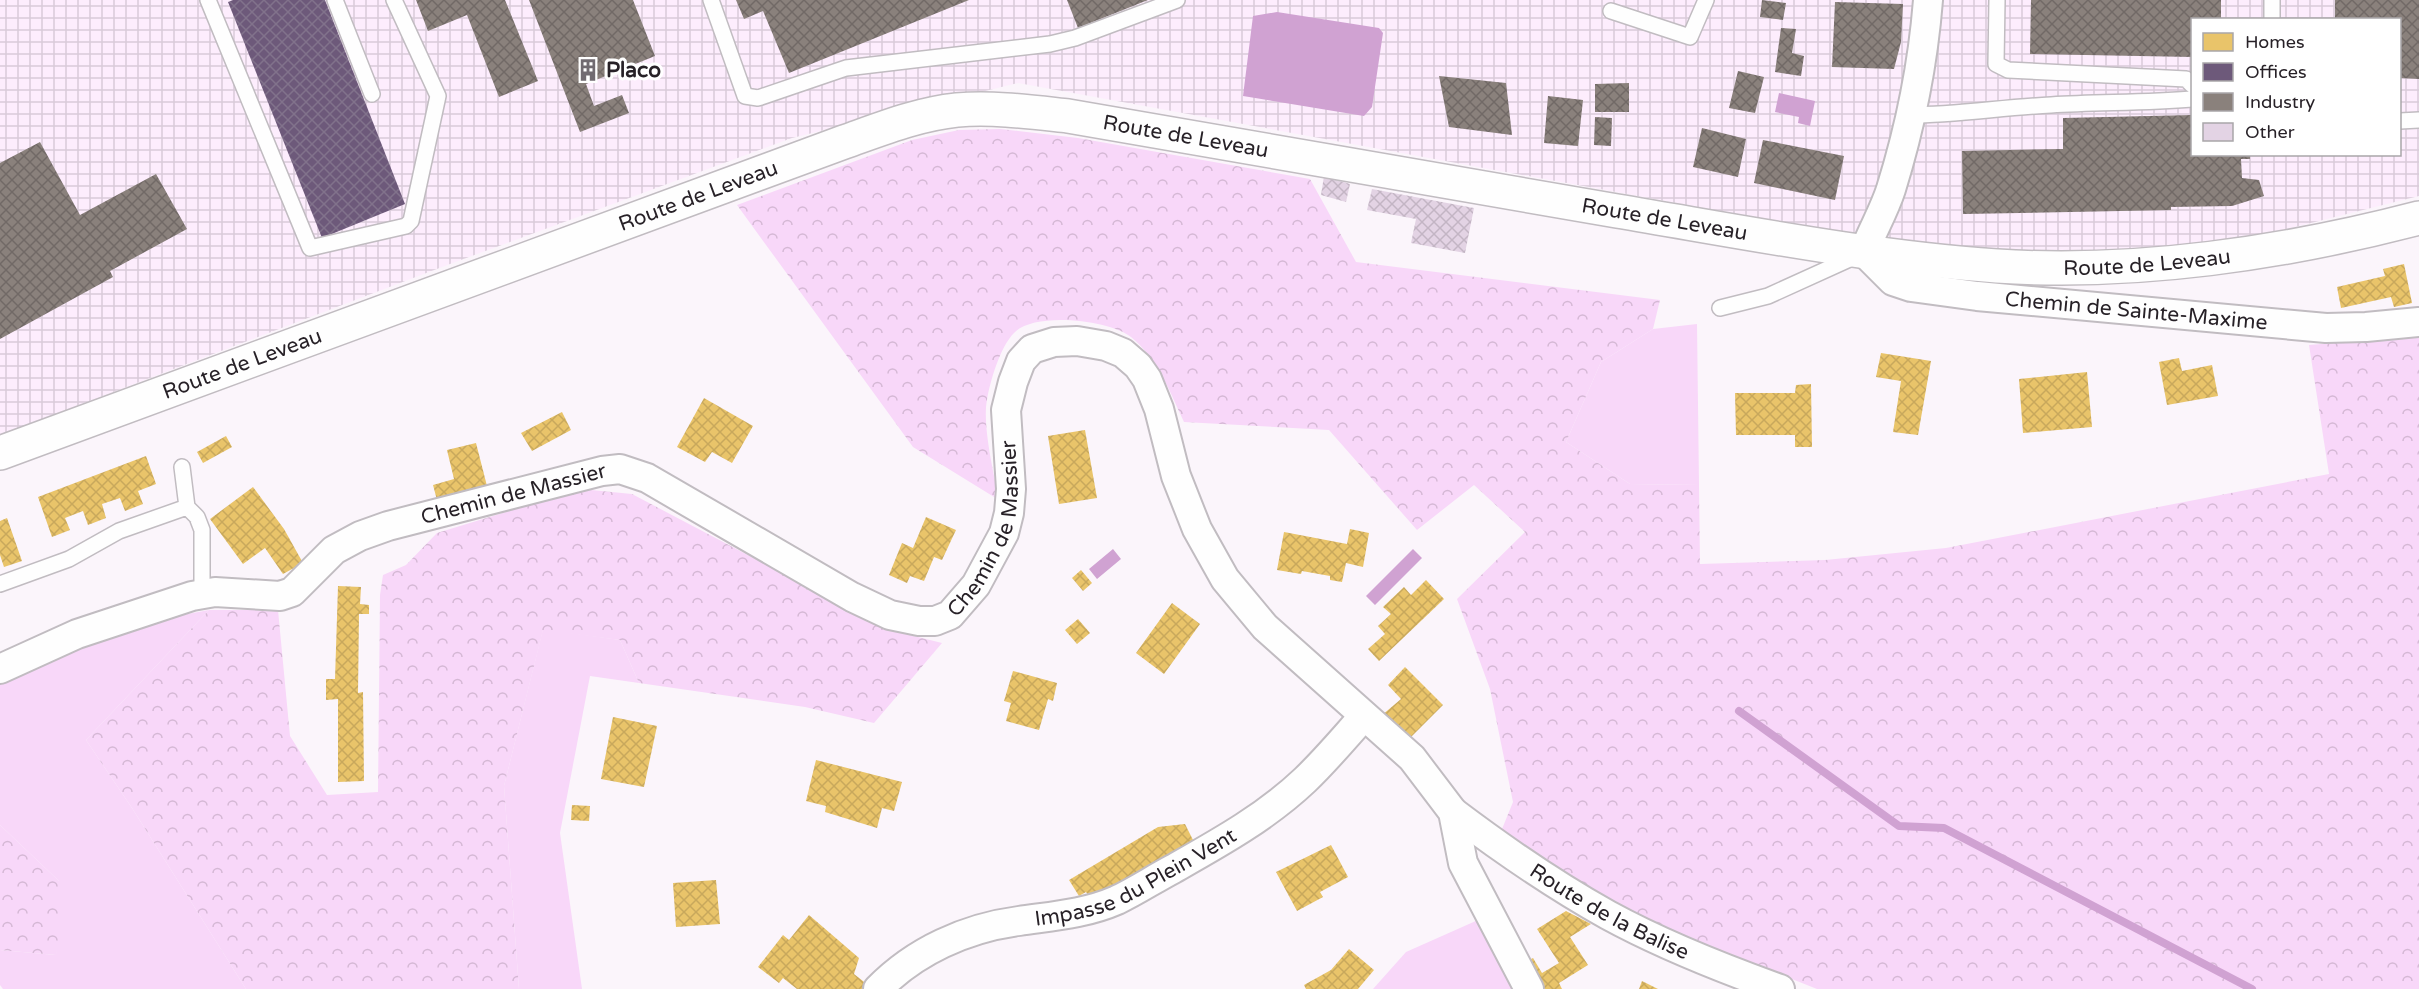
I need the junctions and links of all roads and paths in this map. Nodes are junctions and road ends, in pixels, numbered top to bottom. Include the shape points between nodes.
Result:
1 (208, 0) edge
2 (335, 0) edge
3 (394, 0) edge
4 (711, 0) edge
5 (1177, 0) edge
6 (1706, 0) edge
7 (1928, 0) edge
8 (1997, 0) edge
9 (2272, 0) edge
10 (1611, 11) dead end
11 (2272, 18) edge
12 (2191, 84) edge
13 (372, 94) dead end
14 (2191, 99) edge
15 (1910, 116) junction
16 (2419, 120) edge
17 (2401, 121) edge
18 (2419, 218) edge
19 (1864, 252) junction
20 (1720, 308) dead end
21 (2419, 322) edge
22 (0, 453) edge
23 (182, 468) dead end
24 (187, 507) junction
25 (0, 584) edge
26 (202, 594) junction
27 (0, 669) edge
28 (1364, 716) junction
29 (1453, 812) junction
30 (878, 989) edge
31 (1528, 989) edge
32 (1780, 989) edge

1 - 3 lane via 310,248 406,226 411,221 438,96
2 - 13 lane
4 - 5 lane via 745,96 758,98 846,68 1050,44
6 - 10 lane via 1690,37
7 - 15 street
8 - 12 lane via 1996,64 2008,70 2186,79
9 - 11 lane
14 - 15 lane
15 - 19 street via 1890,190
16 - 17 lane
18 - 19 street, Route de Leveau via 2347,237 2262,252 2137,265 2000,266
19 - 20 lane via 1768,296
19 - 21 street, Chemin de Sainte-Maxime via 1893,281 1977,296 2326,328
19 - 22 street, Route de Leveau via 1068,116 1005,109 956,110 913,118 844,142
23 - 24 lane
24 - 25 lane via 119,531 69,559
24 - 26 lane via 197,517 201,530
26 - 27 street, Chemin de Massier via 77,633
26 - 28 street, Chemin de Massier via 280,596 292,592 334,550 360,536 620,469 647,478 852,597 890,615 935,621 950,615 970,593 1004,533 1011,489 1006,410 1021,361 1032,349 1054,342 1077,341 1115,349 1138,366 1160,409 1176,476 1197,529 1225,579 1265,627
28 - 29 street, Chemin de Massier via 1412,758
28 - 30 street, Impasse du Plein Vent via 1304,780 1241,831 1117,900 1075,914 1017,921 933,947
29 - 31 street, Chemin de Massier via 1463,863
29 - 32 street, Route de la Balise via 1503,849 1609,915 1726,970

